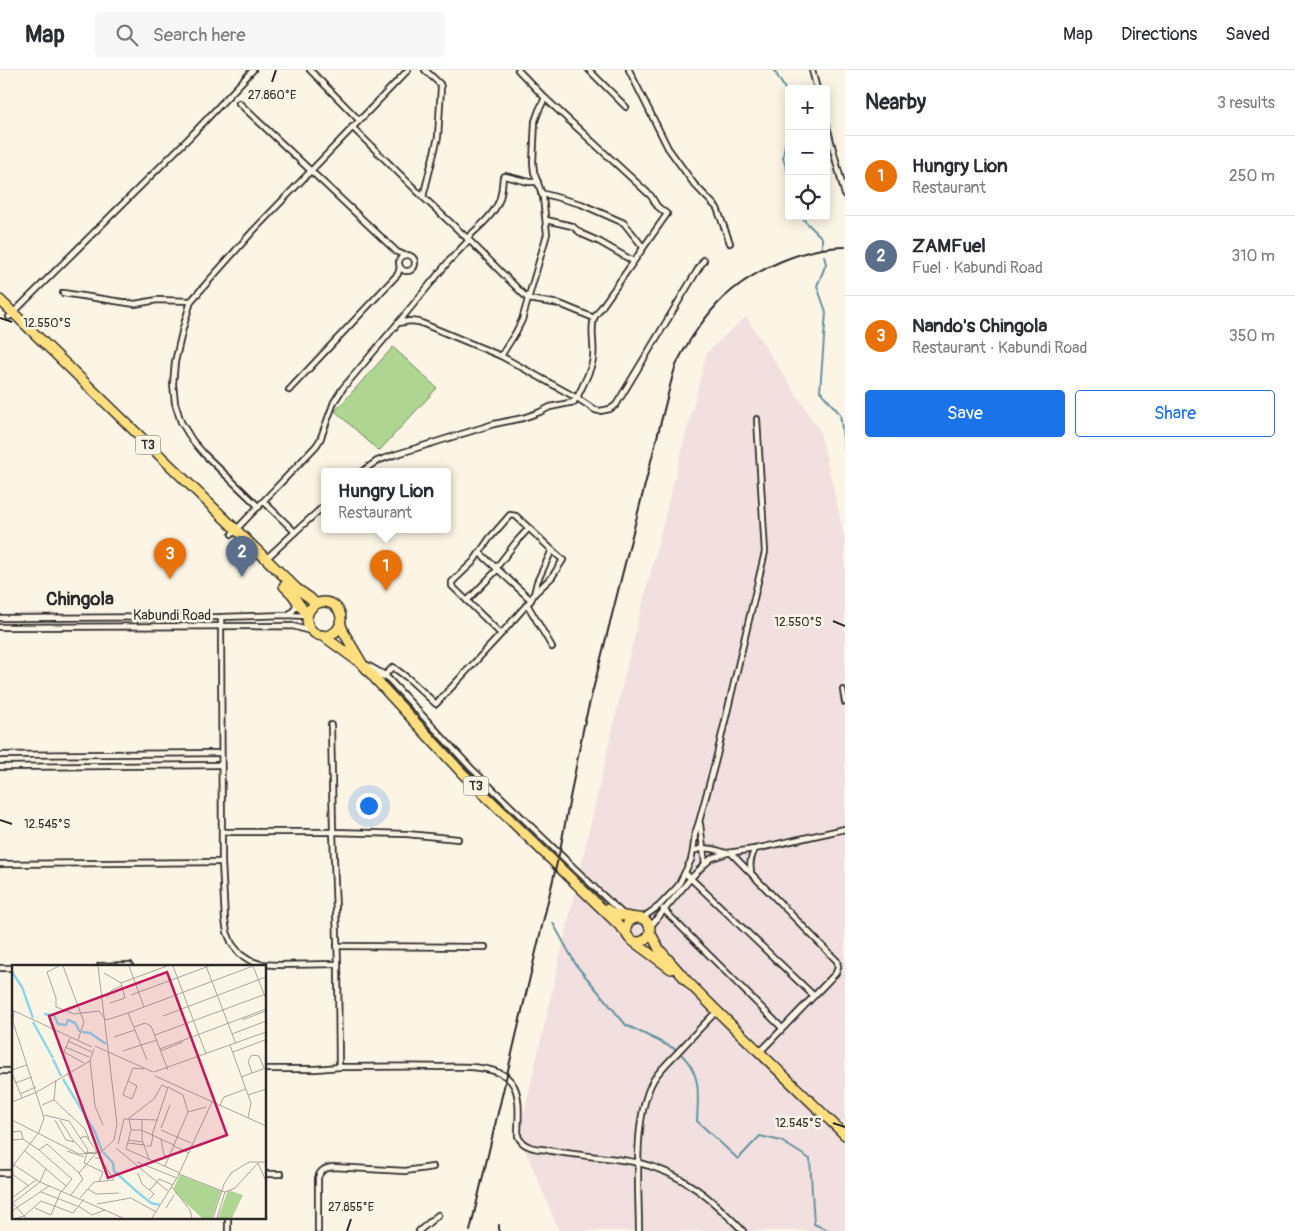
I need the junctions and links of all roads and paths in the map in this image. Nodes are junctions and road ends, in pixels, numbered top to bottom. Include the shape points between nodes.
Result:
1 (253, 70) edge
2 (310, 70) edge
3 (407, 70) edge
4 (425, 70) edge
5 (518, 70) edge
6 (589, 70) edge
7 (629, 70) edge
8 (812, 70) edge
9 (816, 85) edge
10 (545, 98) junction
11 (239, 102) dead end
12 (626, 107) dead end
13 (359, 120) junction
14 (352, 127) junction
15 (828, 130) edge
16 (310, 170) junction
17 (538, 182) junction
18 (541, 193) junction
19 (845, 195) edge
20 (423, 197) junction
21 (546, 220) junction
22 (468, 239) junction
23 (730, 243) dead end
24 (643, 247) junction
25 (397, 252) junction
26 (404, 255) junction
27 (704, 260) dead end
28 (633, 261) junction
29 (400, 264) junction
30 (407, 271) junction
31 (398, 274) junction
32 (63, 293) dead end
33 (528, 299) junction
34 (0, 300) edge
35 (191, 301) junction
36 (0, 308) edge
37 (11, 315) junction
38 (594, 318) junction
39 (398, 323) junction
40 (501, 356) junction
41 (289, 390) dead end
42 (578, 399) junction
43 (757, 419) dead end
44 (367, 468) edge
45 (264, 502) junction
46 (259, 508) junction
47 (321, 509) edge
48 (529, 528) junction
49 (234, 532) junction
50 (295, 532) junction
51 (552, 550) junction
52 (480, 553) junction
53 (266, 559) junction
54 (496, 569) junction
55 (534, 594) junction
56 (296, 598) junction
57 (531, 600) junction
58 (467, 601) junction
59 (316, 604) junction
60 (527, 604) junction
61 (286, 615) junction
62 (307, 615) junction
63 (221, 617) junction
64 (0, 618) edge
65 (32, 618) junction
66 (340, 622) junction
67 (222, 626) junction
68 (0, 627) edge
69 (32, 627) junction
70 (317, 634) junction
71 (501, 634) junction
72 (552, 647) dead end
73 (362, 663) junction
74 (371, 674) junction
75 (385, 675) junction
76 (843, 690) dead end
77 (845, 702) edge
78 (330, 725) dead end
79 (221, 753) junction
80 (130, 754) junction
81 (0, 755) edge
82 (33, 755) junction
83 (221, 765) junction
84 (33, 766) junction
85 (130, 766) junction
86 (0, 767) edge
87 (699, 822) junction
88 (845, 829) edge
89 (222, 832) junction
90 (333, 832) junction
91 (701, 838) junction
92 (458, 840) dead end
93 (703, 848) junction
94 (710, 849) junction
95 (755, 849) junction
96 (694, 851) junction
97 (729, 853) junction
98 (222, 862) junction
99 (0, 864) edge
100 (705, 864) junction
101 (685, 873) junction
102 (751, 873) junction
103 (691, 878) junction
104 (594, 901) junction
105 (661, 908) junction
106 (635, 918) junction
107 (650, 930) junction
108 (626, 932) junction
109 (634, 942) junction
110 (338, 946) junction
111 (485, 947) dead end
112 (338, 964) junction
113 (687, 981) junction
114 (814, 996) junction
115 (717, 1011) junction
116 (782, 1028) junction
117 (760, 1052) junction
118 (339, 1067) junction
119 (266, 1069) edge
120 (845, 1135) edge
121 (638, 1163) junction
122 (432, 1167) dead end
123 (266, 1174) edge
124 (281, 1174) dead end
125 (438, 1216) dead end
126 (228, 1218) edge
127 (228, 1231) edge
128 (318, 1231) edge
129 (419, 1231) edge
130 (639, 1231) edge
131 (743, 1231) edge

1 - 37 street
2 - 13 street
3 - 13 street
4 - 20 street via 441,87 438,137
5 - 10 street
6 - 12 street
7 - 23 street via 668,148 694,184 717,208
8 - 9 street
10 - 17 street via 534,131 533,162
10 - 24 street via 667,214
11 - 16 street
13 - 14 street
14 - 16 street
14 - 20 street
15 - 19 street
16 - 25 street
16 - 35 street
17 - 18 street
17 - 22 street via 503,177 496,206
18 - 21 street
18 - 24 street via 581,204 624,224
20 - 22 street
21 - 28 street via 572,226
21 - 33 street via 548,234
22 - 33 street
22 - 39 street
24 - 28 street
25 - 26 street
25 - 29 street
26 - 29 street
26 - 30 street via 415,261 414,268
27 - 42 street via 616,405 600,411
28 - 38 street
29 - 30 street
29 - 31 street
30 - 31 street
31 - 41 street
32 - 35 street via 135,304 157,300
33 - 38 street via 560,304
33 - 40 street via 522,320
34 - 37 highway, T3
35 - 46 street via 175,362 175,403 181,422 204,454
36 - 37 highway, T3
37 - 49 highway, T3
38 - 42 street via 593,361
39 - 40 street via 419,322
39 - 45 street via 342,388 316,446
40 - 42 street
42 - 44 street via 394,455
43 - 87 street via 765,552
45 - 46 street
45 - 50 street
46 - 49 street
47 - 50 street
48 - 51 street
48 - 52 street via 516,516 510,515
48 - 54 street
49 - 53 highway, T3
49 - 56 highway, T3
50 - 53 street
51 - 55 street
51 - 55 street via 563,562
52 - 54 street
52 - 58 street via 451,584
53 - 59 highway, T3
54 - 57 street
54 - 58 street
55 - 57 street
56 - 61 street via 294,610
56 - 62 highway, T3
57 - 60 street
58 - 71 street
59 - 62 highway
59 - 66 highway, T3 via 332,604 338,611
60 - 71 street
60 - 72 street
61 - 62 street, Kabundi Road
61 - 63 street, Kabundi Road
62 - 70 highway, T3 via 309,626
63 - 65 street, Kabundi Road
63 - 67 street
64 - 65 street, Kabundi Road
65 - 69 street
66 - 70 highway via 338,628 328,635
66 - 73 highway, T3
67 - 69 street, Kabundi Road
67 - 70 street, Kabundi Road via 293,626
67 - 79 street
68 - 69 street, Kabundi Road
70 - 73 highway, T3
71 - 75 street via 436,704 393,667
73 - 74 highway, T3
73 - 75 street
74 - 75 street
74 - 104 highway, T3 via 463,774
75 - 106 street via 471,768 596,889
76 - 77 street
78 - 90 street
79 - 80 street
79 - 83 street
80 - 82 street
80 - 85 street
81 - 82 street
82 - 84 street
83 - 85 street
83 - 89 street
84 - 85 street
84 - 86 street
87 - 91 street
87 - 96 street
88 - 95 street
89 - 90 street
89 - 98 street
90 - 92 street via 407,834
90 - 110 street
91 - 93 street
91 - 94 street
93 - 94 street
93 - 96 street
93 - 100 street
94 - 97 street
95 - 97 street
95 - 102 street via 751,856
96 - 101 street
97 - 100 street via 712,858
97 - 102 street
98 - 99 street
98 - 112 street via 227,932 240,954 260,964
100 - 103 street
101 - 103 street
101 - 105 street
102 - 114 street via 837,960 836,973
103 - 105 street
103 - 114 street
104 - 106 highway, T3 via 613,914
104 - 108 highway, T3
105 - 106 street
105 - 107 street
105 - 116 street
106 - 107 highway, T3 via 645,920
106 - 108 highway via 627,925
107 - 109 highway via 646,940
107 - 113 highway, T3 via 659,949
108 - 109 highway, T3
109 - 113 highway, T3
110 - 111 street
110 - 112 street
112 - 118 street
113 - 115 highway, T3
114 - 116 street
115 - 117 highway, T3
115 - 121 street via 655,1078 642,1111
116 - 117 street
117 - 120 highway, T3
118 - 119 street
118 - 121 street via 461,1067 498,1072 510,1080 516,1091 518,1136 524,1144
121 - 130 street
121 - 131 street via 664,1171 703,1193
122 - 128 street via 405,1171 333,1167 323,1170 318,1178
123 - 124 street
125 - 129 street
126 - 127 street

